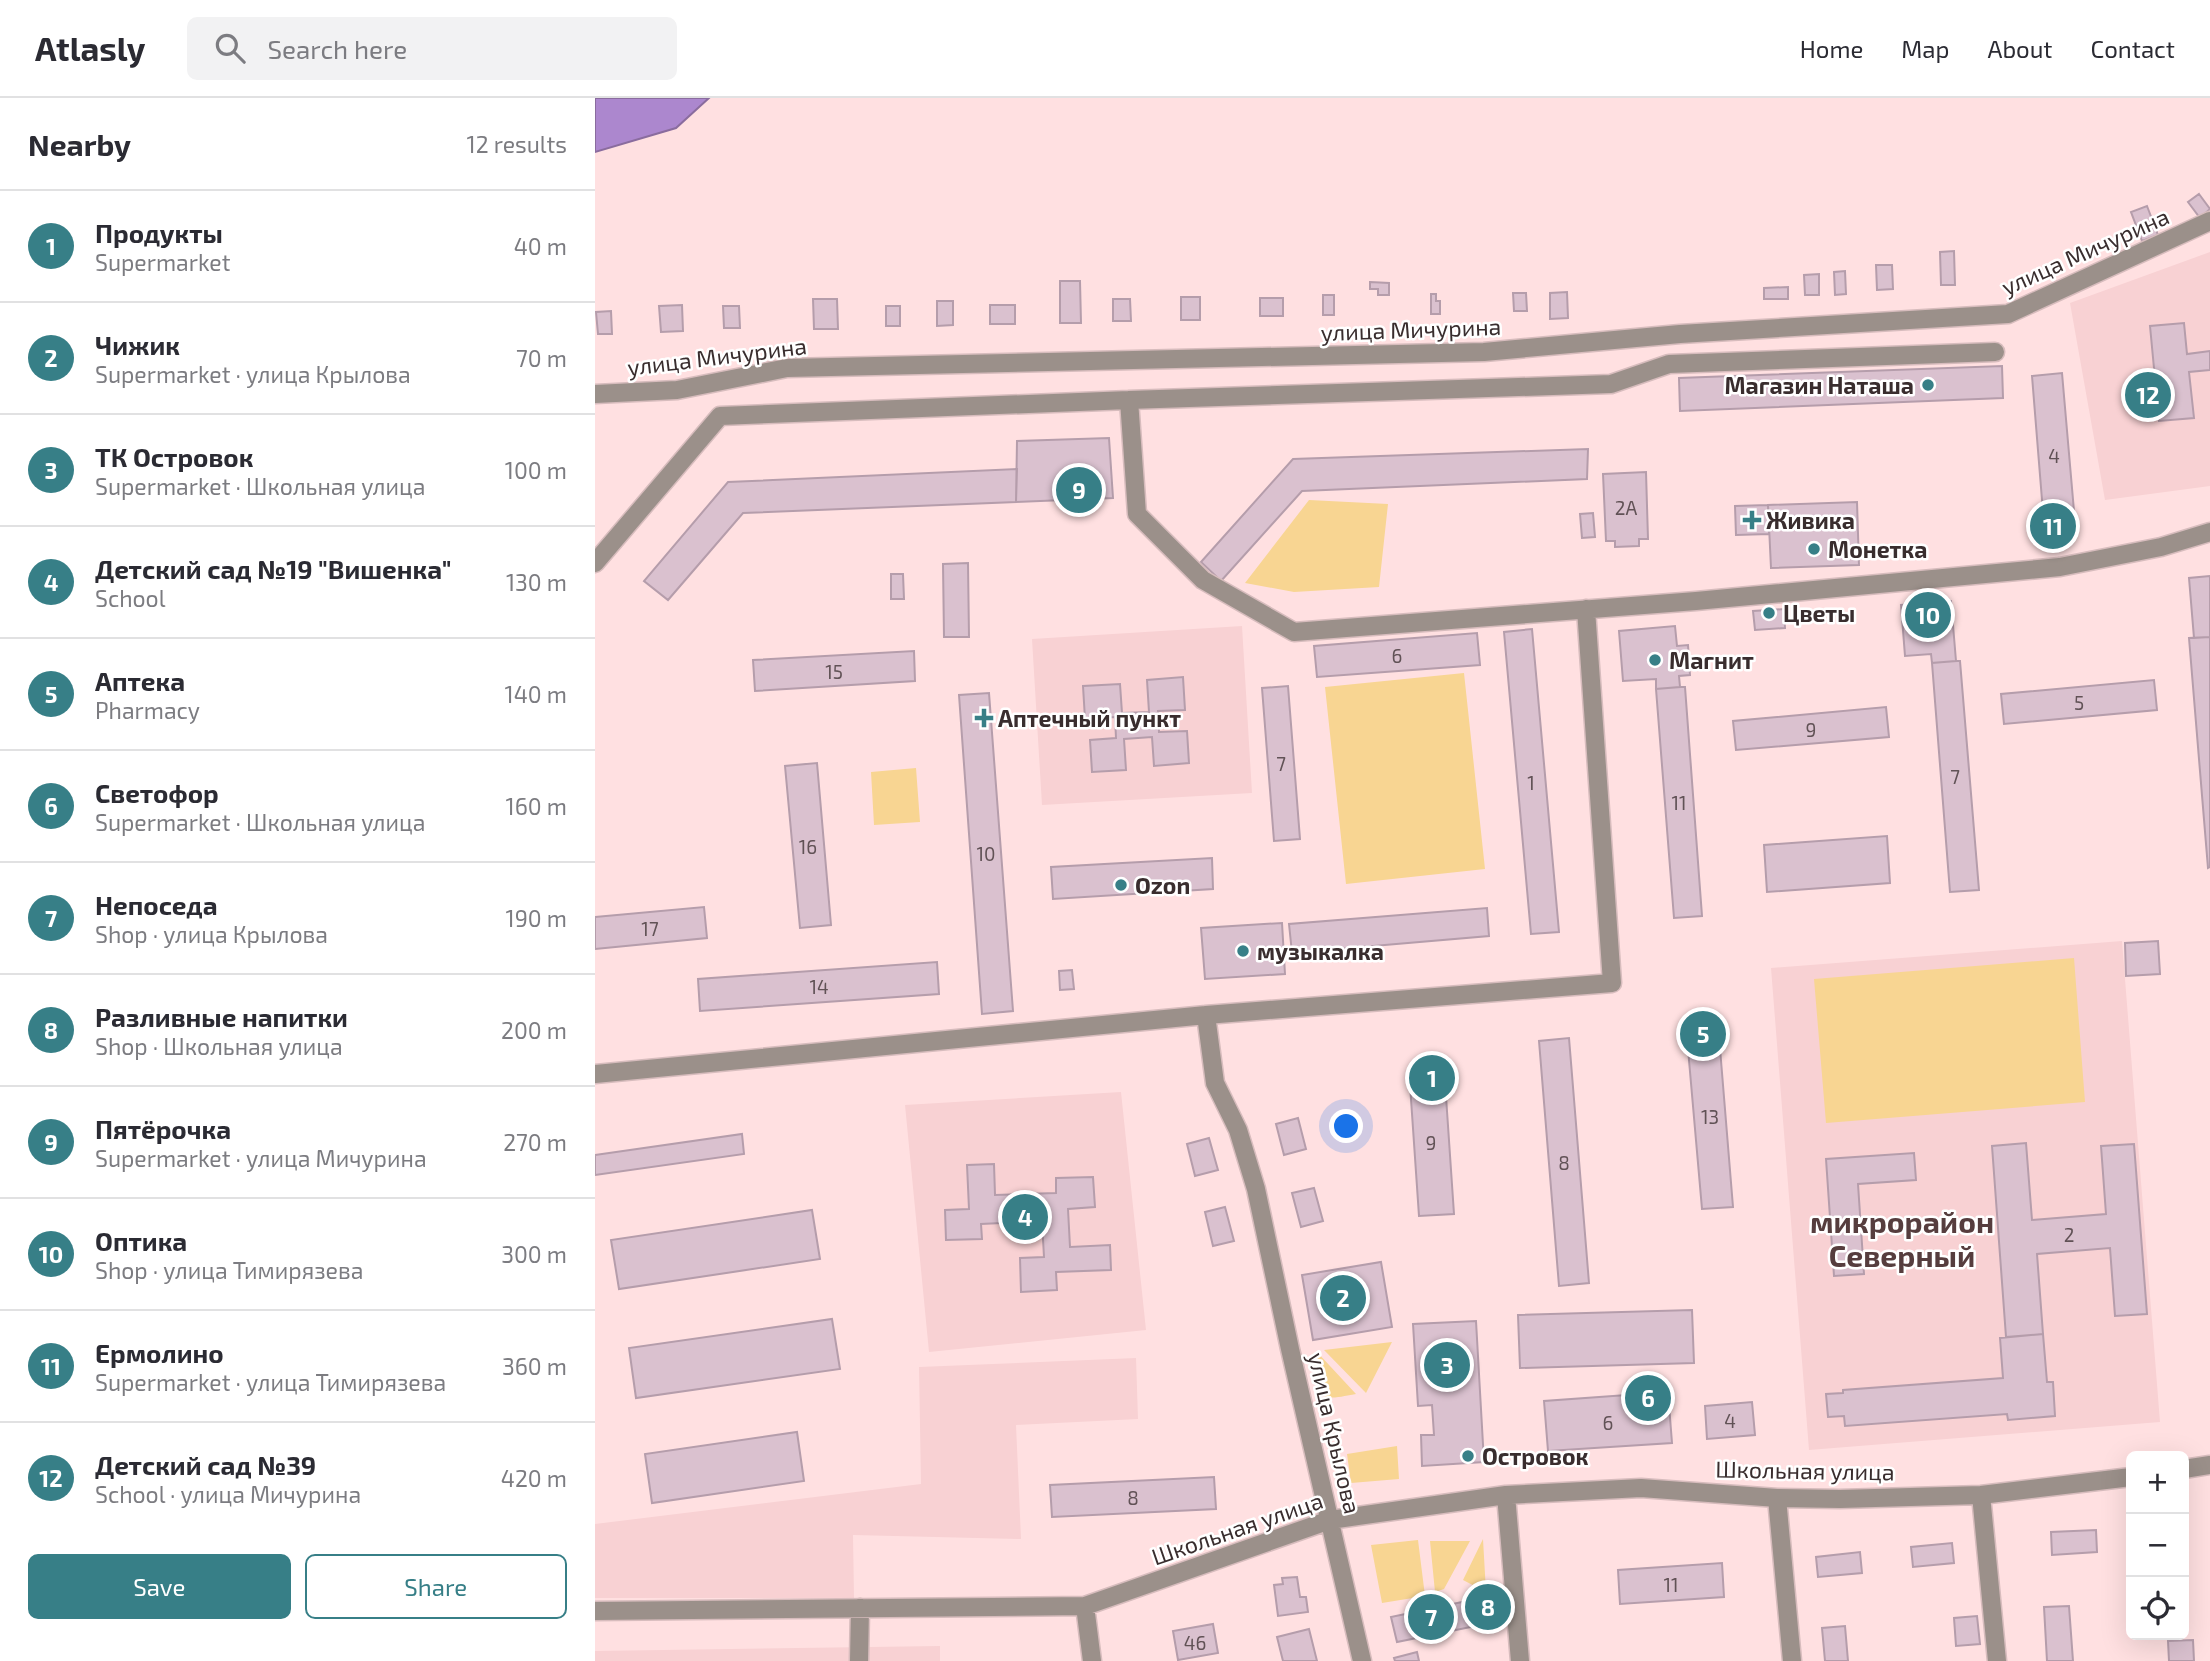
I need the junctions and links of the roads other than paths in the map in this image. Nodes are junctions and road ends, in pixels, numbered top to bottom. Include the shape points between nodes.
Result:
1 (2210, 221) edge
2 (1995, 352) dead end
3 (595, 394) edge
4 (1129, 400) junction
5 (2210, 532) edge
6 (595, 563) edge
7 (1585, 610) junction
8 (1206, 1015) junction
9 (595, 1074) edge
10 (2210, 1465) edge
11 (2189, 1468) edge
12 (2126, 1478) edge
13 (1506, 1495) junction
14 (1981, 1495) junction
15 (1777, 1498) junction
16 (1330, 1520) junction
17 (1085, 1606) junction
18 (860, 1608) junction
19 (595, 1611) edge
20 (859, 1661) edge
21 (1092, 1661) edge
22 (1362, 1661) edge
23 (1520, 1661) edge
24 (1792, 1661) edge
25 (1997, 1661) edge

1 - 3 street, улица Мичурина via 2008,314 1680,334 1484,352 787,368 677,390
2 - 4 street via 1669,364 1611,384
4 - 6 street via 720,416
4 - 7 street via 1136,514 1203,580 1294,632
5 - 7 street via 2060,567
7 - 8 street via 1612,983
8 - 9 street
8 - 16 street, улица Крылова via 1215,1083 1238,1130 1256,1189
10 - 11 street
12 - 14 street, Школьная улица
13 - 15 street, Школьная улица via 1641,1488
13 - 16 street, Школьная улица
13 - 23 street
14 - 15 street, Школьная улица
14 - 25 street
15 - 24 street
16 - 17 street, Школьная улица
16 - 22 street, улица Крылова
17 - 18 street, Школьная улица
17 - 21 street
18 - 19 street, Школьная улица
18 - 20 street

